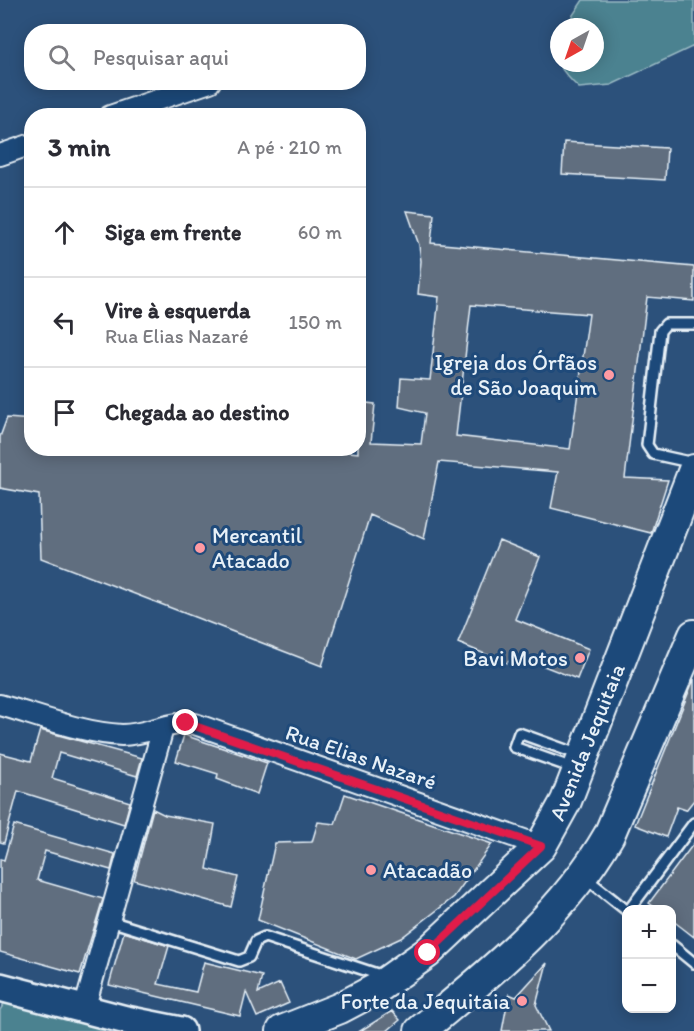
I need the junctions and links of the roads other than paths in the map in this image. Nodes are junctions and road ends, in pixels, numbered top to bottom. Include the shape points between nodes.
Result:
1 (186, 90) edge
2 (134, 108) edge
3 (24, 147) edge
4 (0, 155) edge
5 (694, 324) edge
6 (694, 463) edge
7 (694, 470) edge
8 (694, 635) edge
9 (0, 705) edge
10 (163, 728) junction
11 (581, 763) junction
12 (694, 823) edge
13 (541, 846) junction
14 (582, 875) junction
15 (622, 905) edge
16 (632, 905) edge
17 (111, 921) junction
18 (676, 948) edge
19 (694, 963) edge
20 (391, 979) junction
21 (0, 987) edge
22 (84, 1010) junction
23 (121, 1026) edge
24 (181, 1031) edge
25 (282, 1031) edge
26 (420, 1031) edge

1 - 2 street
3 - 4 street
5 - 6 lane via 666,324 660,331 647,445 653,454
7 - 11 main road, Avenida Jequitaia
8 - 14 main road via 609,836
9 - 10 street, Rua Elias Nazaré via 122,735
10 - 13 street, Rua Elias Nazaré via 195,724
10 - 17 street
11 - 11 lane via 514,747 519,733
11 - 13 main road, Avenida Jequitaia via 554,826
12 - 16 lane
13 - 20 main road, Avenida Jequitaia via 428,953
14 - 15 lane
14 - 26 main road via 522,944
17 - 20 lane via 239,961 249,957 256,940 265,937
17 - 22 street
18 - 19 lane
20 - 25 main road, Avenida Jequitaia via 340,1008
21 - 22 main road
22 - 23 main road
23 - 24 main road

